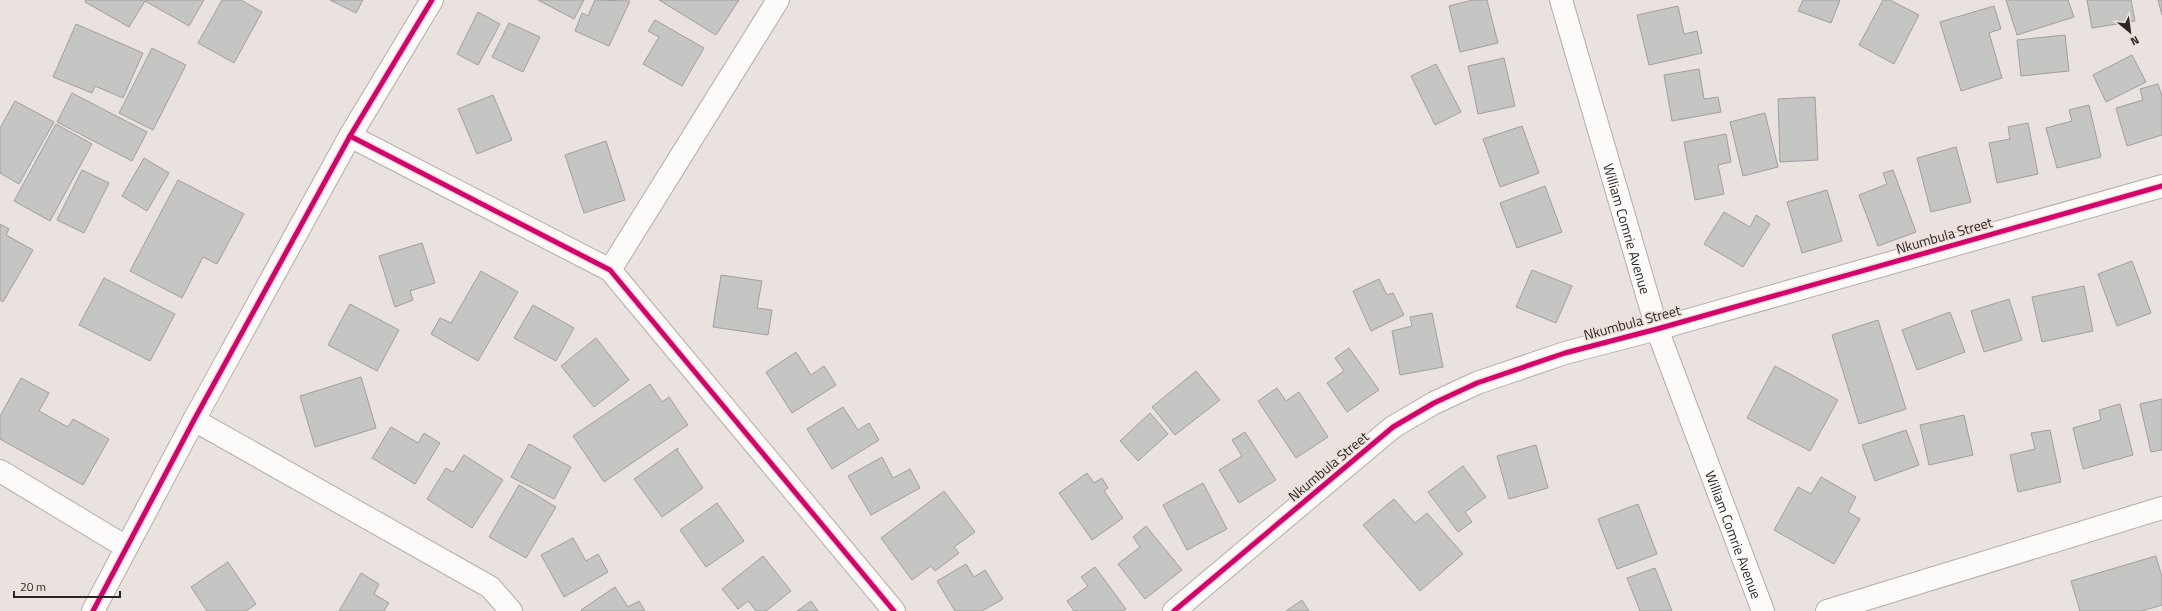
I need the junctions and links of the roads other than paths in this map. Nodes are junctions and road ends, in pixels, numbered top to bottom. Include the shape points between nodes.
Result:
1 (432, 0) edge
2 (778, 0) edge
3 (1561, 0) edge
4 (350, 136) junction
5 (2162, 186) edge
6 (610, 270) junction
7 (1657, 329) junction
8 (194, 420) junction
9 (0, 471) edge
10 (2162, 508) edge
11 (126, 547) junction
12 (93, 611) edge
13 (511, 611) edge
14 (894, 611) edge
15 (1174, 611) edge
16 (1763, 611) edge
17 (1827, 611) edge

1 - 4 street
2 - 6 street
3 - 7 street, William Comrie Avenue
4 - 6 street
4 - 8 street
5 - 7 street, Nkumbula Street
6 - 14 street
7 - 15 street, Nkumbula Street via 1565,353 1477,383 1434,403 1393,427
7 - 16 street, William Comrie Avenue
8 - 11 street
8 - 13 street via 490,587
9 - 11 street
10 - 17 street
11 - 12 street

